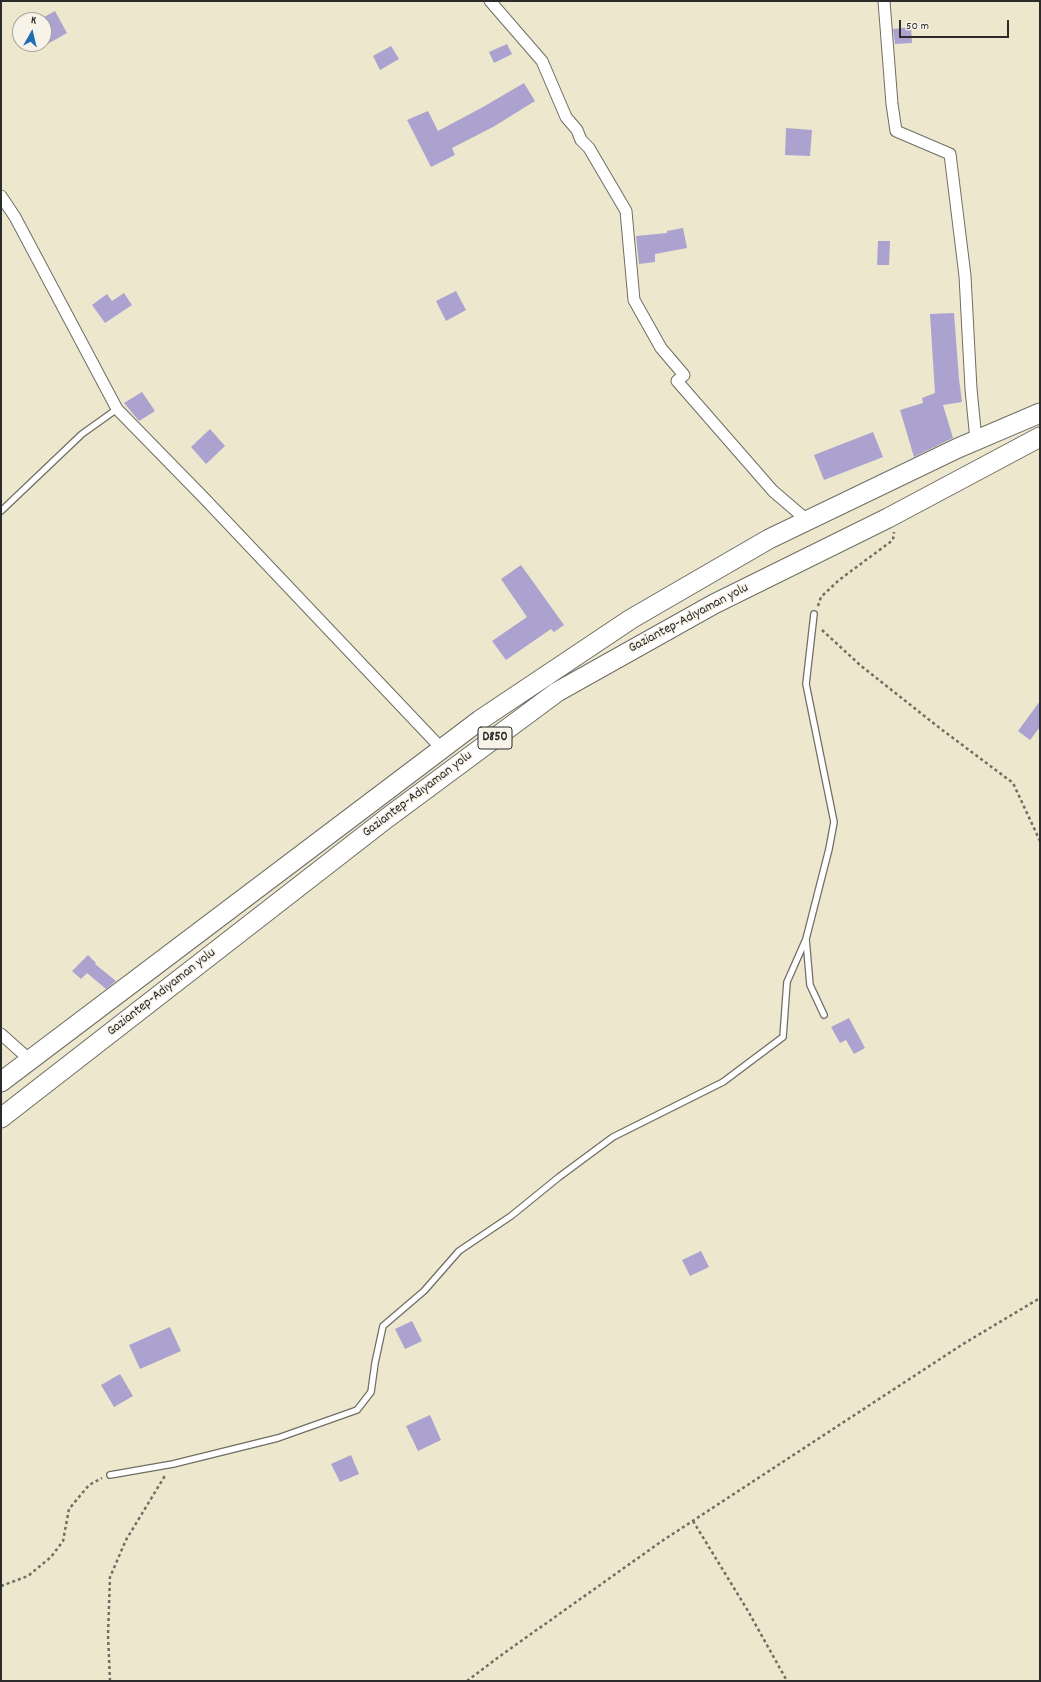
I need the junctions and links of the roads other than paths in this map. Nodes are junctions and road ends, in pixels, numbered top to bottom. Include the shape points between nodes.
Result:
1 (490, 1) edge
2 (884, 1) edge
3 (1, 196) edge
4 (118, 409) junction
5 (1040, 413) edge
6 (1040, 437) edge
7 (976, 440) junction
8 (1, 511) edge
9 (808, 521) junction
10 (814, 614) road end
11 (442, 749) junction
12 (806, 939) junction
13 (824, 1015) dead end
14 (1, 1034) edge
15 (30, 1060) junction
16 (1, 1082) edge
17 (1, 1118) edge
18 (110, 1475) road end

1 - 9 street via 542,61 566,117 589,148 626,211 634,300 661,348 684,375 677,381 773,491
2 - 7 street via 896,131 950,154 965,276
3 - 4 street via 15,217
4 - 8 lane via 82,434
4 - 11 street
5 - 7 highway, Gaziantep-Adıyaman yolu / D850
6 - 17 highway, Gaziantep-Adıyaman yolu / D850 via 895,514 714,604 556,692 387,818
7 - 9 highway, Gaziantep-Adıyaman yolu / D850
9 - 11 highway, Gaziantep-Adıyaman yolu / D850 via 769,539 631,619 480,720
10 - 12 lane via 806,684 834,822
11 - 15 highway, Gaziantep-Adıyaman yolu / D850
12 - 13 lane via 810,985
12 - 18 lane via 787,982 783,1038 723,1082 613,1137 511,1216 459,1251 424,1291 384,1326 371,1392 357,1410 278,1438 173,1464
14 - 15 street
15 - 16 highway, Gaziantep-Adıyaman yolu / D850

